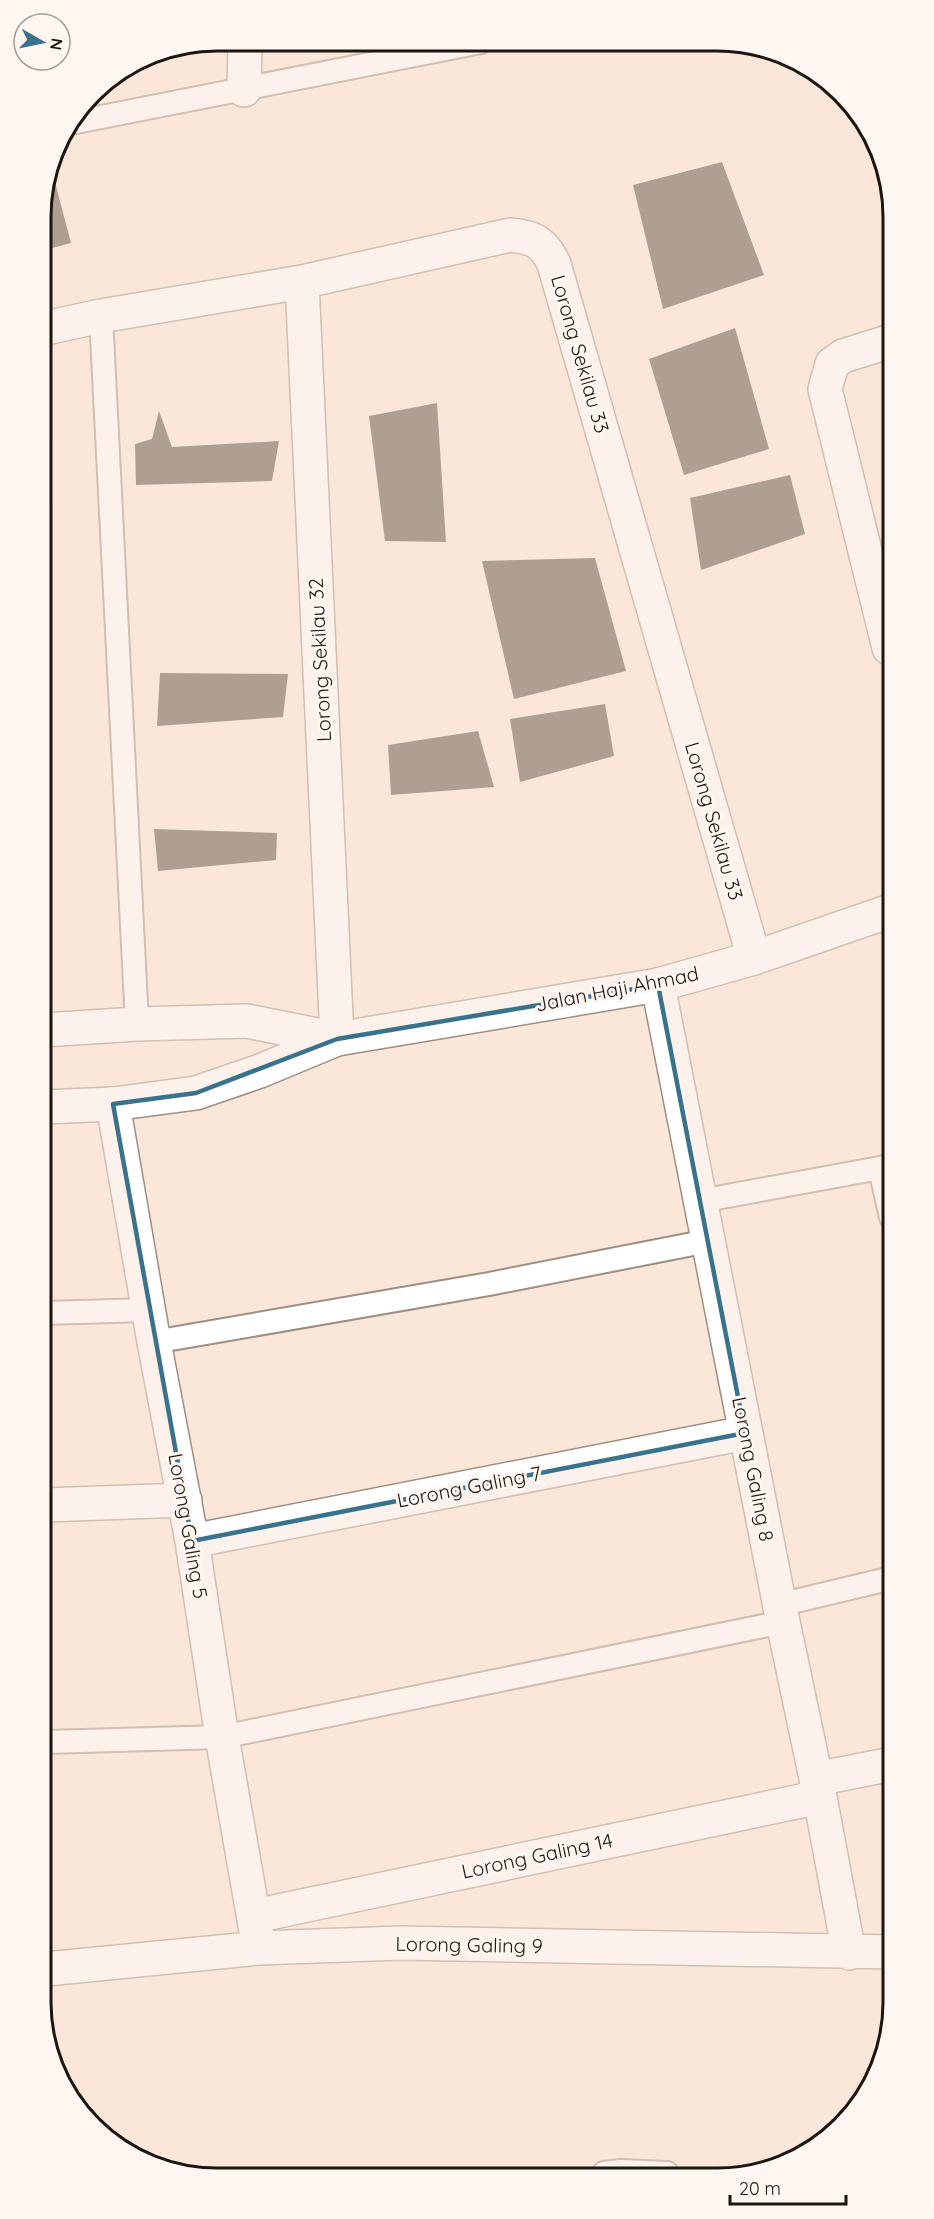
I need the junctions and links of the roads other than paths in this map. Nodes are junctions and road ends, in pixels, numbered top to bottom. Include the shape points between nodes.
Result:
1 (245, 51) edge
2 (402, 51) edge
3 (244, 90) junction
4 (82, 121) edge
5 (302, 282) junction
6 (101, 316) junction
7 (51, 327) edge
8 (883, 344) edge
9 (878, 558) edge
10 (883, 599) edge
11 (883, 913) edge
12 (754, 958) junction
13 (658, 985) junction
14 (137, 1024) junction
15 (51, 1029) edge
16 (337, 1039) junction
17 (113, 1104) junction
18 (51, 1107) edge
19 (883, 1167) edge
20 (700, 1201) junction
21 (708, 1241) junction
22 (51, 1314) edge
23 (151, 1326) junction
24 (745, 1433) junction
25 (185, 1500) junction
26 (51, 1505) edge
27 (192, 1541) junction
28 (883, 1581) edge
29 (781, 1614) junction
30 (222, 1737) junction
31 (51, 1742) edge
32 (883, 1767) edge
33 (818, 1788) junction
34 (255, 1916) junction
35 (259, 1948) junction
36 (883, 1952) edge
37 (849, 1953) junction
38 (51, 1969) edge

1 - 3 street
2 - 3 lane
3 - 4 lane
5 - 6 street, Lorong Sekilau 33
5 - 12 street, Lorong Sekilau 33 via 510,235 524,236 548,250
5 - 16 street, Lorong Sekilau 32
6 - 7 street, Lorong Sekilau 33
6 - 14 lane
8 - 9 street via 843,356 832,364 825,389
9 - 10 street
11 - 12 street, Jalan Haji Ahmad
12 - 13 street, Jalan Haji Ahmad
13 - 16 street, Jalan Haji Ahmad
13 - 20 street, Lorong Galing 8
14 - 15 street, Jalan Haji Ahmad
14 - 16 street, Jalan Haji Ahmad via 247,1021
16 - 17 street, Jalan Haji Ahmad via 196,1093
17 - 18 street, Jalan Haji Ahmad
17 - 23 street, Lorong Galing 5
19 - 20 lane
20 - 21 street, Lorong Galing 8
21 - 23 lane via 478,1286
21 - 24 street, Lorong Galing 8
22 - 23 lane
23 - 25 street, Lorong Galing 5
24 - 27 street, Lorong Galing 7
24 - 29 street, Lorong Galing 8
25 - 26 street
25 - 27 street, Lorong Galing 5
27 - 30 street, Lorong Galing 5
28 - 29 lane
29 - 30 lane
29 - 33 street, Lorong Galing 8
30 - 31 lane
30 - 34 street, Lorong Galing 5
32 - 33 street
33 - 34 street, Lorong Galing 14
33 - 37 street, Lorong Galing 8
34 - 35 street, Lorong Galing 5
35 - 37 street, Lorong Galing 9 via 466,1943
35 - 38 street, Lorong Galing 9
36 - 37 street, Lorong Galing 9

